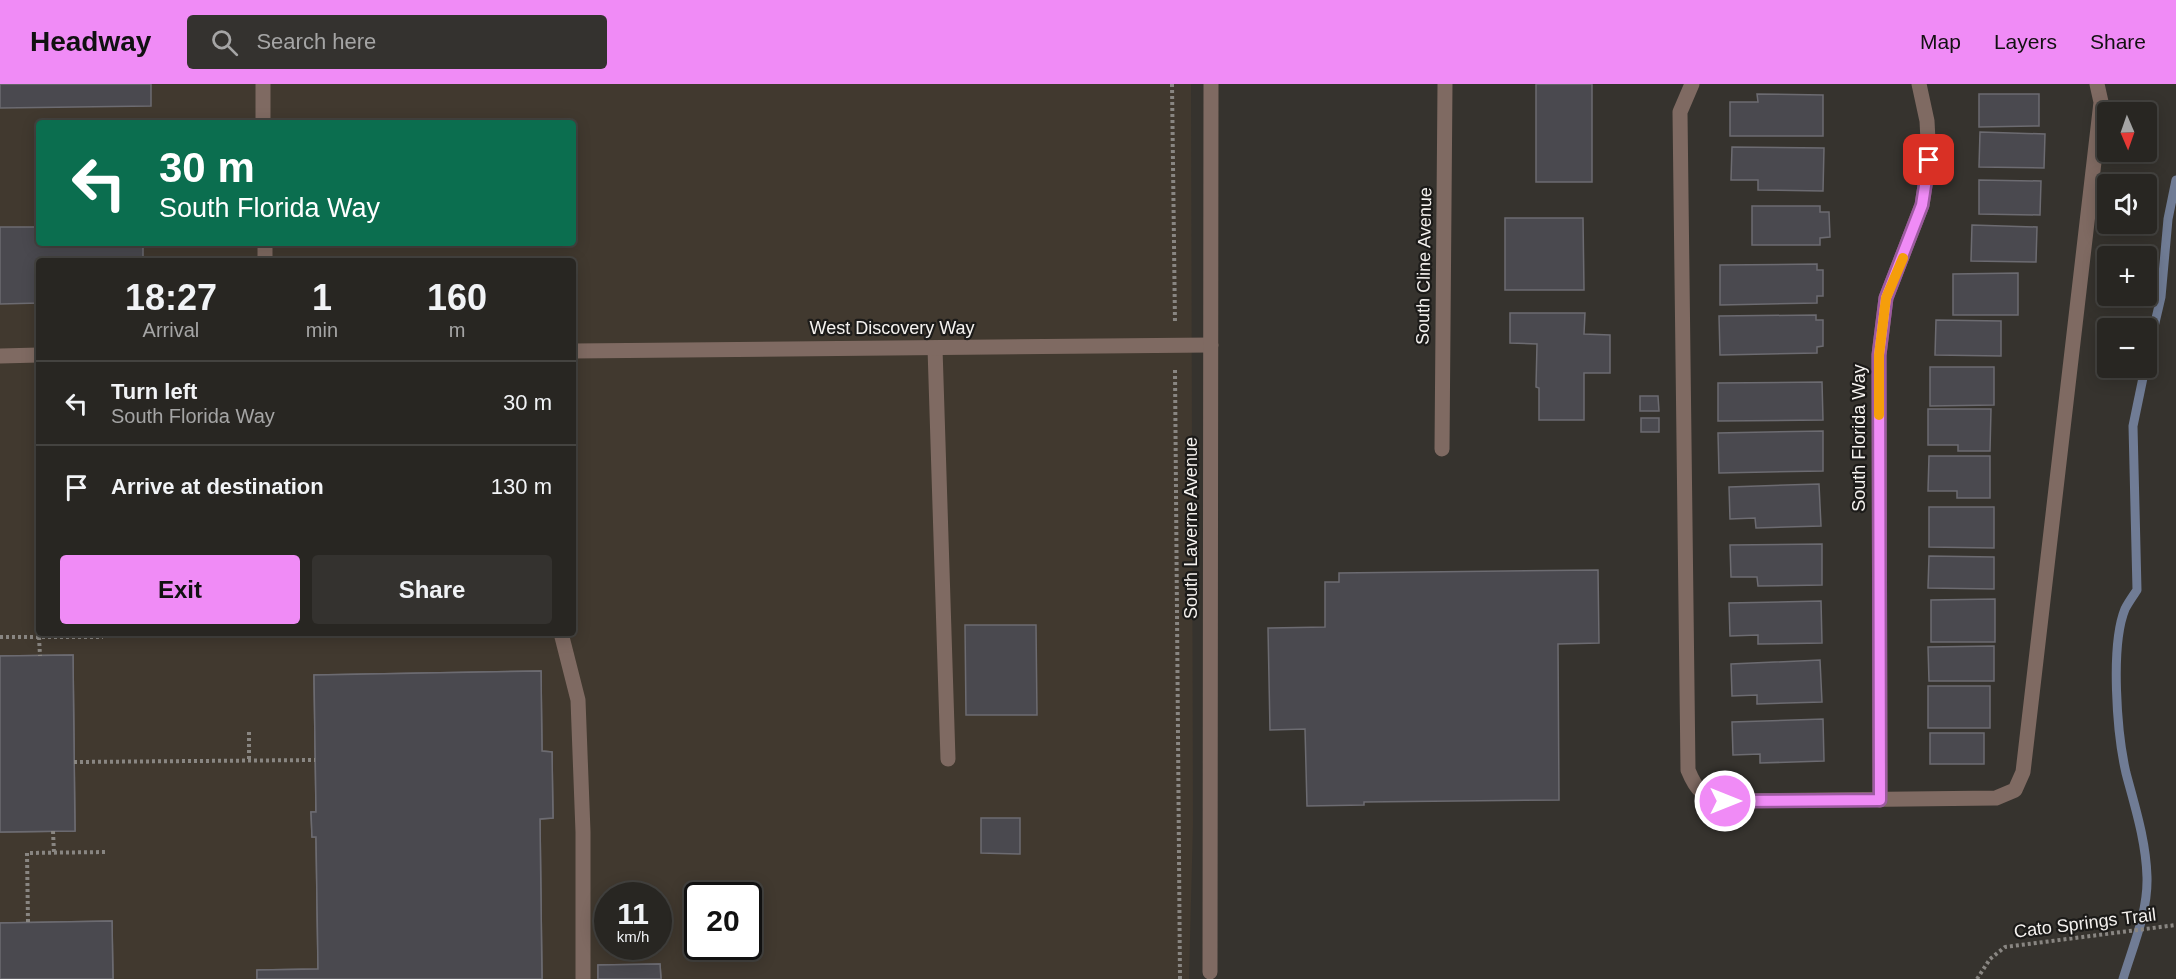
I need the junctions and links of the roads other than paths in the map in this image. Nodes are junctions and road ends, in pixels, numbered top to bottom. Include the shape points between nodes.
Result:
1 (263, 84) edge
2 (1211, 84) edge
3 (1445, 84) edge
4 (1692, 84) edge
5 (1919, 84) edge
6 (2097, 84) edge
7 (263, 120) edge
8 (1211, 345) junction
9 (935, 348) junction
10 (576, 351) edge
11 (36, 355) edge
12 (0, 356) edge
13 (1442, 449) dead end
14 (562, 636) edge
15 (948, 759) dead end
16 (1880, 800) junction
17 (1210, 972) dead end
18 (583, 979) edge

1 - 7 street
2 - 8 street, South Laverne Avenue
3 - 13 street, South Cline Avenue
4 - 16 street via 1680,112 1688,770 1695,788 1706,797 1725,801
5 - 16 street, South Florida Way via 1929,160 1922,205 1886,298 1879,355
6 - 16 street via 2102,102 2023,772 2015,790 1996,798
8 - 9 street, West Discovery Way
8 - 17 street, South Laverne Avenue
9 - 10 street, West Discovery Way
9 - 15 street
11 - 12 street
14 - 18 street via 578,700

